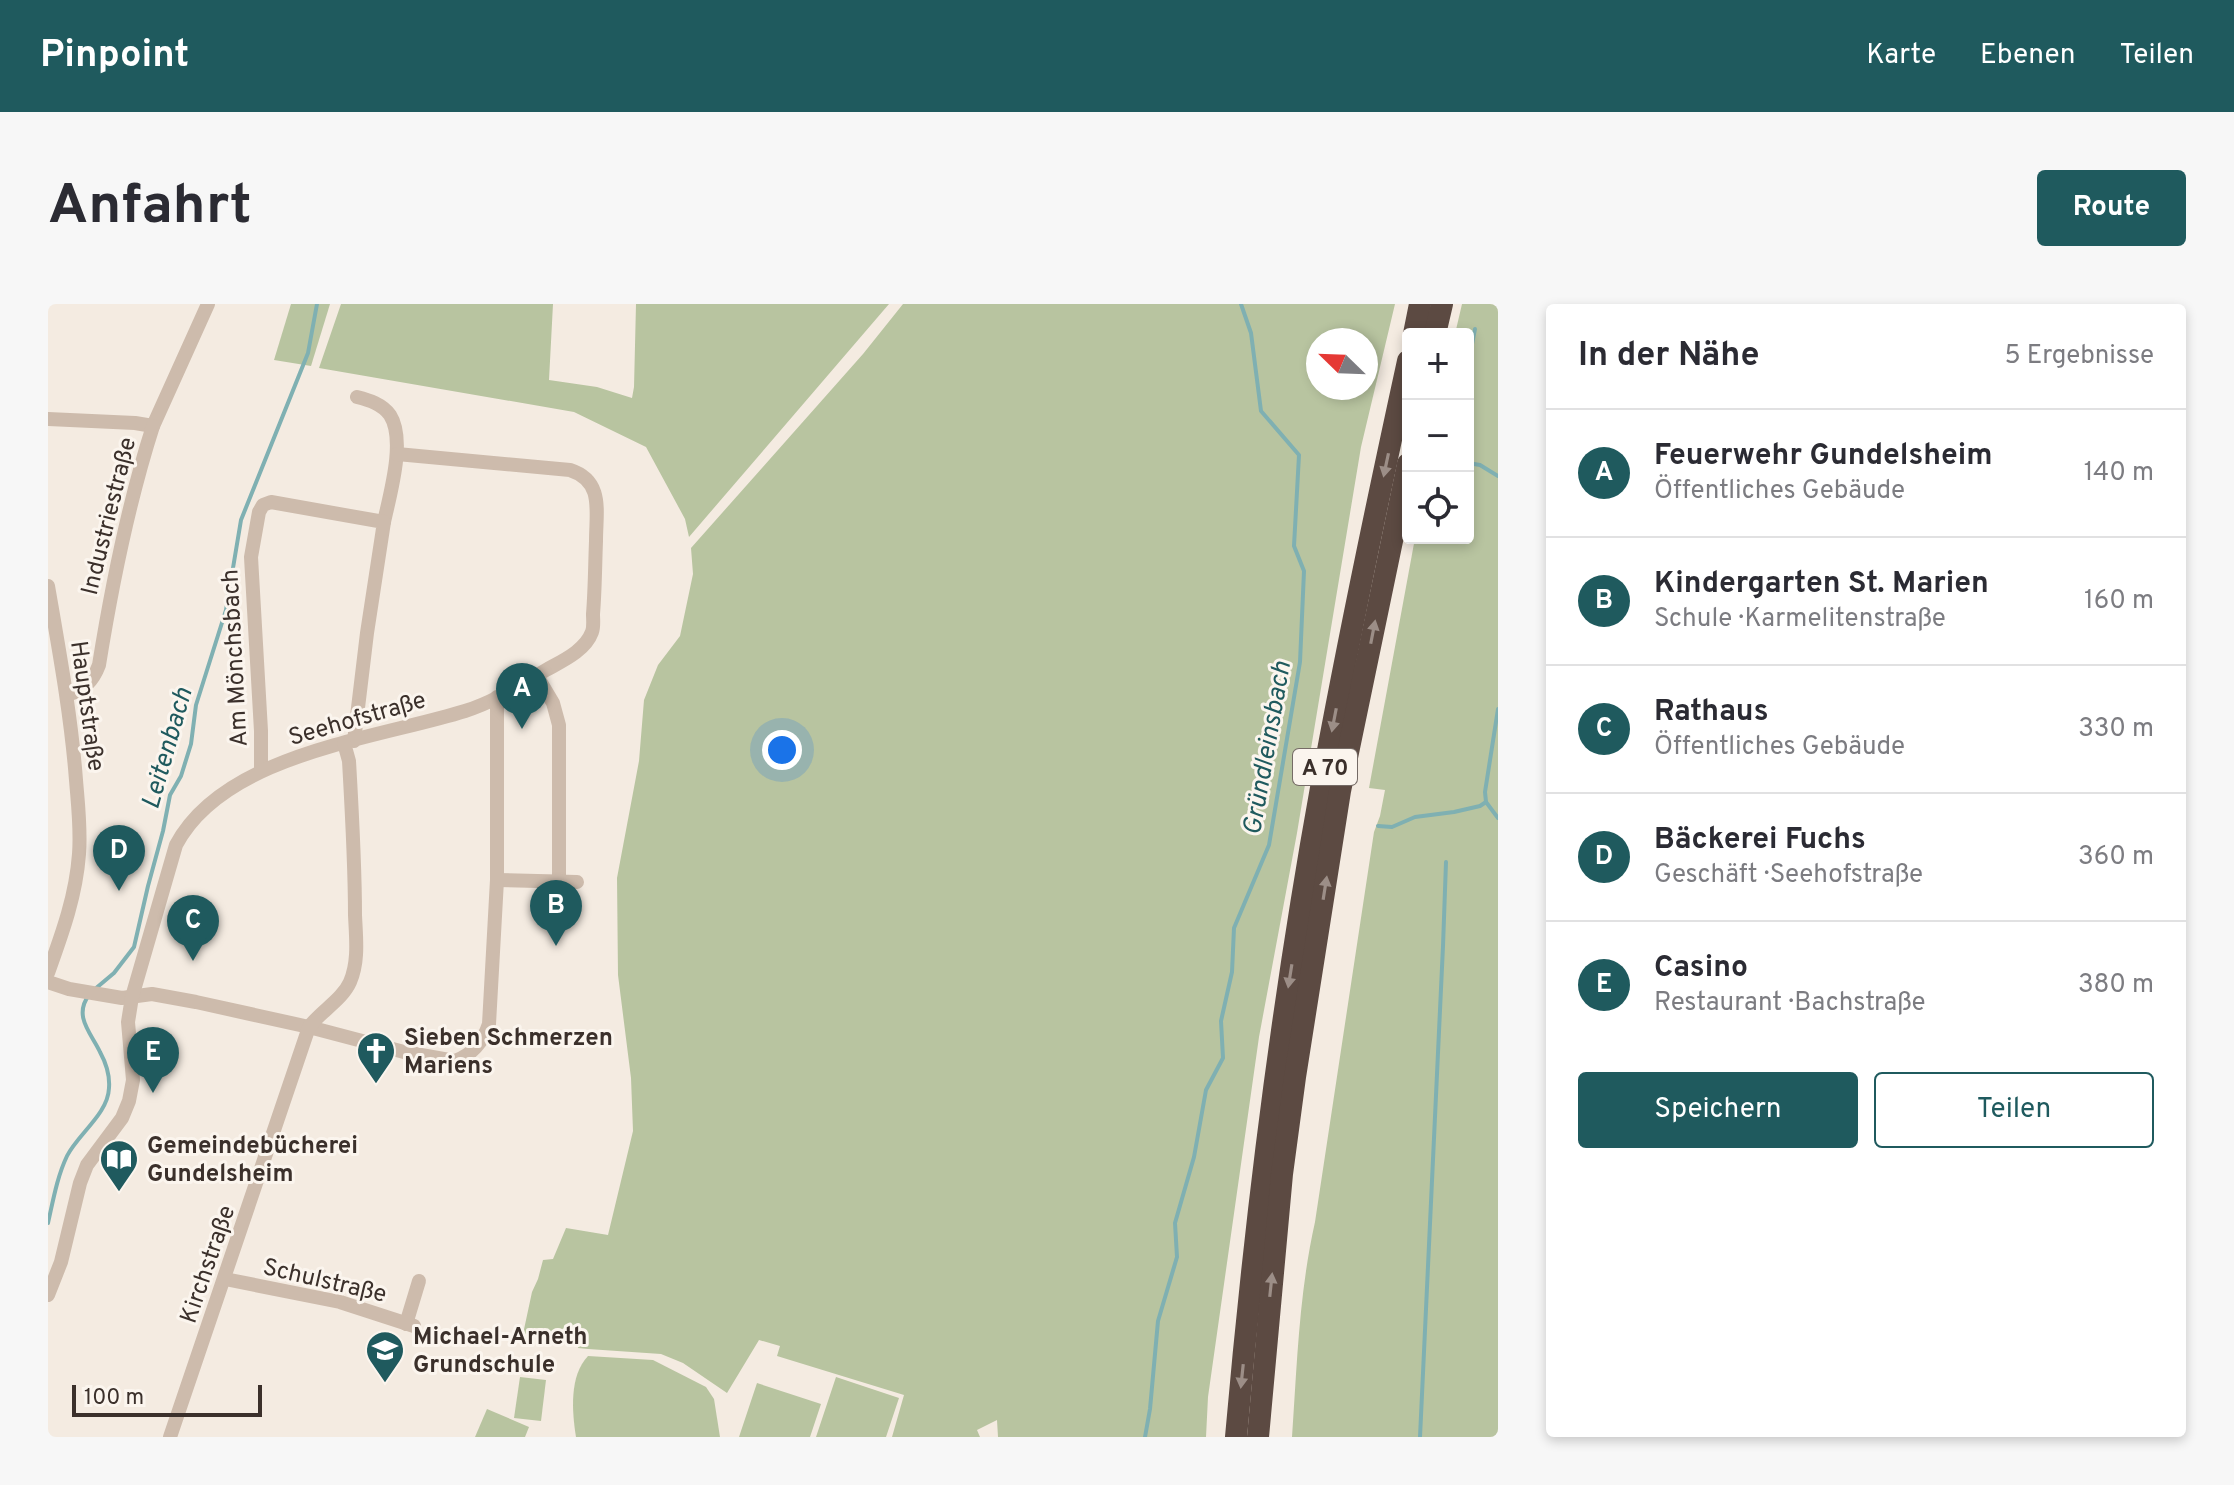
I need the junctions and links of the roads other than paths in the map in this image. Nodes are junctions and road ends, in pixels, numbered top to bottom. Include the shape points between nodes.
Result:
1 (208, 304) edge
2 (1420, 304) edge
3 (1442, 304) edge
4 (1415, 328) edge
5 (1436, 328) edge
6 (1402, 391) edge
7 (357, 397) dead end
8 (48, 419) edge
9 (153, 426) junction
10 (397, 454) junction
11 (1406, 472) edge
12 (384, 522) junction
13 (48, 586) edge
14 (537, 676) junction
15 (67, 695) junction
16 (497, 697) junction
17 (349, 742) junction
18 (261, 771) junction
19 (497, 880) junction
20 (559, 881) junction
21 (577, 882) dead end
22 (48, 973) edge
23 (48, 982) edge
24 (132, 997) junction
25 (309, 1027) junction
26 (225, 1279) junction
27 (419, 1281) dead end
28 (48, 1295) edge
29 (170, 1437) edge
30 (1236, 1437) edge
31 (1258, 1437) edge

1 - 9 street, Industriestraße
2 - 4 highway
3 - 5 highway
6 -> 30 highway, A 70 via 1321,789 1288,989
7 - 10 street via 392,417
8 - 9 street, Industriestraße
9 - 15 street, Industriestraße via 116,563 99,665 87,685
10 - 12 street
10 - 14 street, Seehofstraße via 570,470 591,483 596,499 592,632 571,656
31 -> 11 highway, A 70 via 1282,1174 1306,1007 1340,791
12 - 17 street
12 - 18 street, Am Mönchsbach via 271,502 259,512 251,557
13 - 15 street, Hauptstraße
14 - 16 street, Seehofstraße
14 - 20 street via 559,725
15 - 22 street, Hauptstraße via 79,855 70,913
16 - 17 street, Seehofstraße via 468,710
16 - 19 street
17 - 18 street, Seehofstraße
17 - 25 street, Kirchstraße via 356,965 348,986
18 - 24 street, Seehofstraße via 241,780 183,830
19 - 20 street
19 - 25 street via 489,1024 476,1048 455,1061
20 - 21 street
23 - 24 street
24 - 25 street via 152,994
24 - 28 street, Seehofstraße via 129,1101 87,1165
25 - 26 street, Kirchstraße
26 - 27 street, Schulstraße via 340,1302 410,1325
26 - 29 street, Kirchstraße

